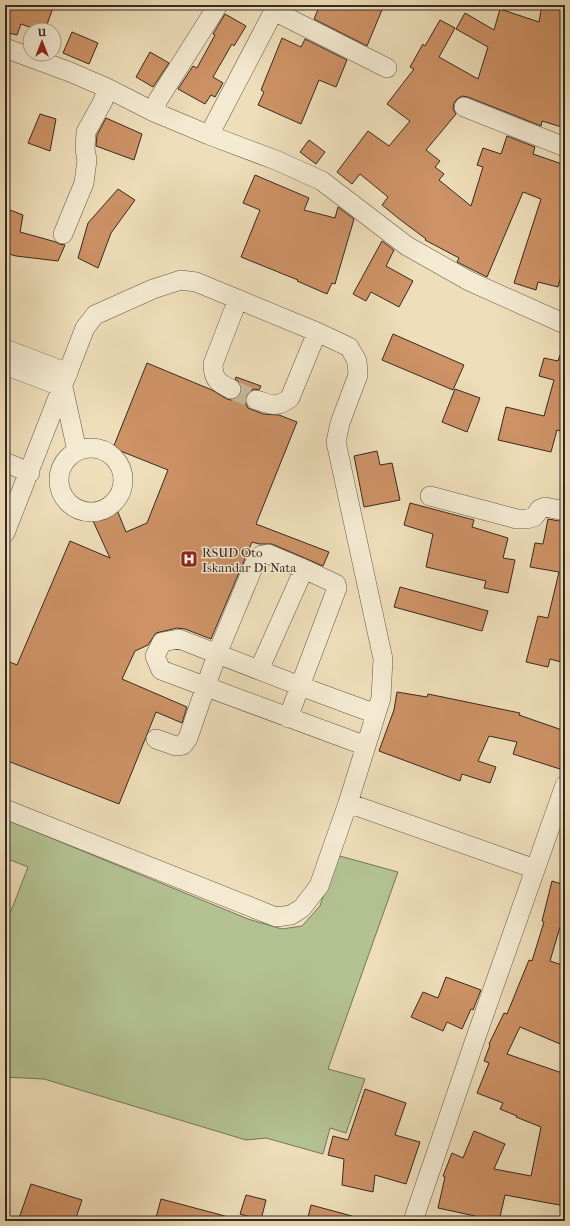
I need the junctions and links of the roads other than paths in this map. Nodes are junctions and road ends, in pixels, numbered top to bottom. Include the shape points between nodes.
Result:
1 (218, 5) edge
2 (276, 8) edge
3 (5, 48) edge
4 (387, 68) dead end
5 (107, 88) junction
6 (464, 107) dead end
7 (154, 112) junction
8 (209, 135) junction
9 (565, 147) edge
10 (63, 234) dead end
11 (238, 299) junction
12 (565, 324) edge
13 (317, 332) junction
14 (5, 349) edge
15 (5, 365) edge
16 (65, 380) junction
17 (231, 389) tunnel mouth
18 (256, 400) tunnel mouth
19 (77, 451) dead end
20 (5, 462) edge
21 (30, 472) junction
22 (430, 496) dead end
23 (565, 511) edge
24 (5, 534) edge
25 (304, 569) junction
26 (216, 654) junction
27 (259, 670) junction
28 (300, 686) junction
29 (205, 687) junction
30 (376, 714) junction
31 (288, 718) junction
32 (156, 739) dead end
33 (366, 746) junction
34 (565, 785) edge
35 (348, 803) junction
36 (5, 810) edge
37 (535, 869) junction
38 (413, 1221) edge

1 - 7 street via 158,100
2 - 4 street
2 - 8 street
3 - 5 street
5 - 7 street
5 - 10 street via 86,132 87,160 84,183
6 - 9 street
7 - 8 street
8 - 12 street via 322,181 407,246 469,281
11 - 13 street
11 - 16 street via 196,282 181,280 153,289 95,315 85,328
11 - 17 street via 213,364 213,374 220,384
13 - 18 street via 290,398 275,406
13 - 30 street via 349,348 357,361 358,375 340,423 336,442 383,659 381,698
14 - 16 street
15 - 16 street
16 - 19 street
16 - 21 street
20 - 21 street
21 - 24 street
22 - 23 street via 517,518 534,517 545,507
25 - 26 street via 268,554 257,558
25 - 27 street
25 - 28 street via 337,586
26 - 27 street
26 - 29 street
26 - 29 street via 179,639 162,642 155,656 161,670
27 - 28 street
28 - 30 street
28 - 31 street
29 - 31 street
29 - 32 street via 188,738 182,745 176,746
30 - 33 street
31 - 33 street
33 - 35 street
34 - 37 street
35 - 36 street via 319,886 302,908 291,915 276,917
35 - 37 street
37 - 38 street

